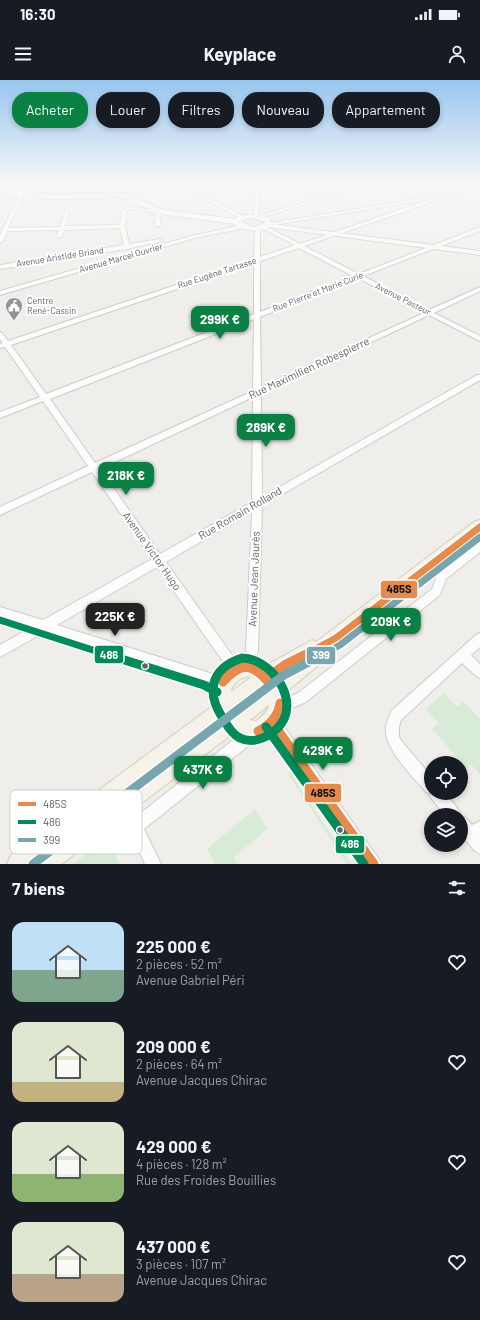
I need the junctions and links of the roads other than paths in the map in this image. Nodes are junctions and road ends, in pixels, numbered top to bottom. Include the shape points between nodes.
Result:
1 (10, 220) edge
2 (64, 220) edge
3 (124, 220) edge
4 (157, 220) edge
5 (222, 220) edge
6 (237, 220) edge
7 (249, 220) edge
8 (266, 220) edge
9 (303, 220) edge
10 (374, 220) edge
11 (241, 222) junction
12 (158, 225) dead end
13 (122, 226) junction
14 (263, 226) junction
15 (62, 227) junction
16 (480, 229) edge
17 (5, 230) junction
18 (334, 234) junction
19 (59, 236) dead end
20 (0, 241) edge
21 (155, 242) junction
22 (166, 244) junction
23 (299, 246) junction
24 (127, 247) junction
25 (433, 247) junction
26 (480, 253) edge
27 (257, 260) junction
28 (0, 267) edge
29 (358, 276) junction
30 (480, 289) edge
31 (0, 293) edge
32 (429, 313) junction
33 (256, 316) junction
34 (0, 334) edge
35 (480, 339) edge
36 (3, 344) edge
37 (480, 377) edge
38 (256, 392) junction
39 (44, 398) junction
40 (0, 415) edge
41 (93, 467) junction
42 (256, 503) junction
43 (0, 510) edge
44 (480, 527) edge
45 (480, 546) edge
46 (158, 560) junction
47 (0, 612) edge
48 (43, 626) junction
49 (480, 639) edge
50 (0, 651) edge
51 (462, 656) junction
52 (480, 672) edge
53 (221, 685) junction
54 (263, 689) junction
55 (230, 714) junction
56 (253, 733) junction
57 (424, 779) edge
58 (128, 790) edge
59 (442, 800) edge
60 (448, 808) edge
61 (142, 821) edge
62 (468, 829) edge
63 (477, 837) edge
64 (142, 839) edge
65 (35, 854) edge
66 (53, 854) edge
67 (20, 864) edge
68 (41, 864) edge
69 (153, 864) edge
70 (374, 864) edge

1 - 17 street
2 - 15 street
3 - 13 street
4 - 12 street
5 - 11 street
6 - 11 street
7 - 11 street
8 - 14 street
9 - 14 street
10 - 18 street, Rue Eugène Tartasse
11 - 14 street
11 - 21 street, Avenue Aristide Briand
11 - 22 street, Avenue Marcel Ouvrier
13 - 15 street
13 - 24 street
14 - 18 street
14 - 23 street, Avenue Pasteur
14 - 27 street, Avenue Jean Jaurès
15 - 17 street
15 - 19 street
16 - 25 street, Rue Pierre et Marie Curie
17 - 20 street
18 - 23 street, Rue Eugène Tartasse
18 - 25 street
21 - 22 street
21 - 24 street, Avenue Aristide Briand
22 - 31 street, Avenue Marcel Ouvrier
23 - 27 street, Rue Eugène Tartasse
23 - 29 street, Avenue Pasteur
24 - 28 street, Avenue Aristide Briand
25 - 26 street
25 - 29 street, Rue Pierre et Marie Curie
27 - 33 street, Avenue Jean Jaurès
27 - 36 street, Rue Eugène Tartasse
29 - 32 street, Avenue Pasteur
29 - 33 street, Rue Pierre et Marie Curie
30 - 32 street, Rue Maximilien Robespierre
32 - 35 street, Avenue Pasteur
32 - 38 street, Rue Maximilien Robespierre
33 - 38 street, Avenue Jean Jaurès
33 - 39 street, Rue Pierre et Marie Curie
34 - 36 street, Avenue Victor Hugo
36 - 39 street, Avenue Victor Hugo
37 - 42 street, Rue Romain Rolland
38 - 41 street, Rue Maximilien Robespierre
38 - 42 street, Avenue Jean Jaurès
39 - 40 street, Rue Pierre et Marie Curie
39 - 41 street, Avenue Victor Hugo
41 - 43 street, Rue Maximilien Robespierre
41 - 46 street, Avenue Victor Hugo
42 - 46 street, Rue Romain Rolland
42 - 54 street, Avenue Jean Jaurès via 252,650
44 - 54 main road via 336,638
45 - 54 street via 442,576 436,592 302,698
46 - 48 street, Rue Romain Rolland
46 - 54 street, Avenue Victor Hugo
47 - 48 street
48 - 50 street, Rue Romain Rolland
48 - 53 street via 207,678
49 - 51 street
51 - 52 street
51 - 57 street via 396,716 392,727 393,739 399,749
53 - 54 main road via 226,678
53 - 55 main road via 220,695
54 - 55 main road
54 - 56 main road via 265,727
54 - 70 street, Avenue Victor Hugo
55 - 56 main road via 241,729
55 - 58 main road
56 - 61 street
59 - 60 street
62 - 63 street
64 - 69 street
65 - 67 main road
66 - 68 main road

